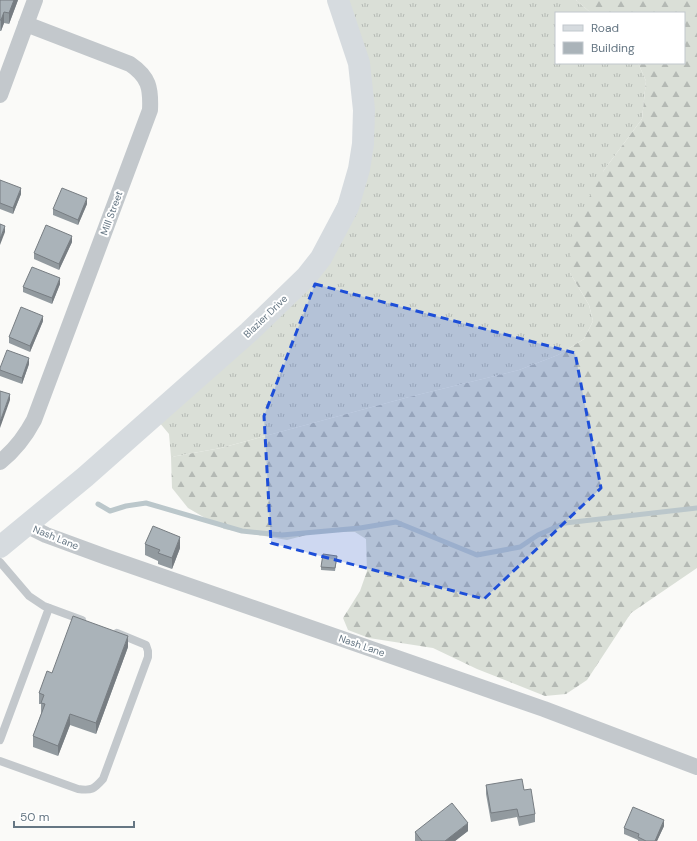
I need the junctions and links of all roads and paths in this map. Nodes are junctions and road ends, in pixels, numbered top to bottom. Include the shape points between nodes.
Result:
1 (35, 0) edge
2 (338, 0) edge
3 (26, 24) junction
4 (0, 95) edge
5 (0, 462) edge
6 (26, 525) junction
7 (0, 547) edge
8 (0, 562) edge
9 (49, 608) junction
10 (90, 624) edge
11 (111, 631) edge
12 (0, 740) edge
13 (0, 761) edge
14 (697, 767) edge

1 - 3 street
2 - 6 street, Blazier Drive via 359,63 364,110 363,144 348,207 321,258 249,332 85,477
3 - 4 street
3 - 5 street, Mill Street via 130,64 140,71 151,94 150,110 34,420 21,442
6 - 7 street, Blazier Drive
6 - 14 street, Nash Lane via 106,557 452,676
8 - 9 lane via 29,596
9 - 10 lane
9 - 12 lane
11 - 13 lane via 146,645 148,657 103,779 95,788 78,789

